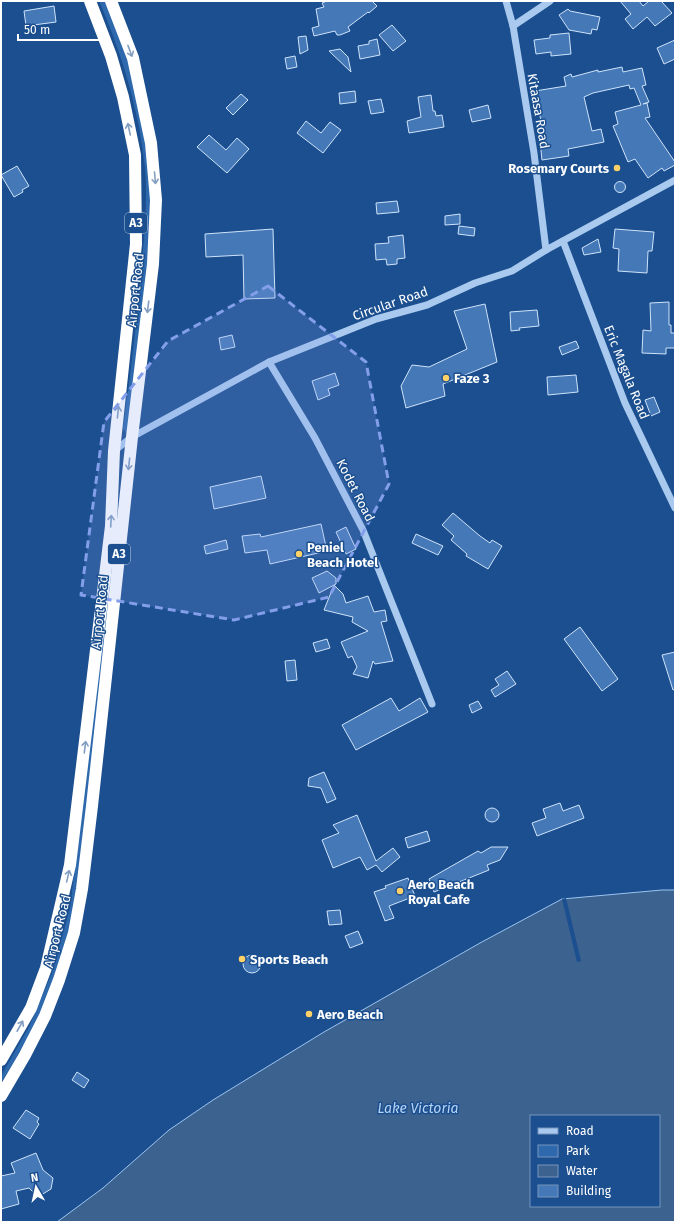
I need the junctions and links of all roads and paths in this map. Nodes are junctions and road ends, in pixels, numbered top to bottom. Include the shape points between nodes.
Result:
1 (90, 1) edge
2 (111, 1) edge
3 (506, 1) edge
4 (550, 1) edge
5 (513, 26) junction
6 (675, 180) edge
7 (562, 241) junction
8 (546, 250) junction
9 (268, 362) junction
10 (132, 437) junction
11 (114, 450) junction
12 (675, 508) edge
13 (432, 704) dead end
14 (1, 1060) edge
15 (1, 1096) edge

11 -> 1 highway, Airport Road / A3 via 136,244 137,188 135,155 123,97
2 -> 10 highway, Airport Road / A3 via 133,58 140,86 151,143 156,194 153,264
3 - 5 street, Kitaasa Road
4 - 5 street
5 - 8 street, Kitaasa Road via 534,153
6 - 7 street, Circular Road
7 - 8 street, Circular Road
7 - 12 street, Eric Magala Road via 625,403
8 - 9 street, Circular Road via 512,271 475,282 427,305 376,319
9 - 10 street, Circular Road
9 - 13 street, Kodet Road via 315,438 363,530
10 - 11 street, Circular Road
10 -> 15 highway, Airport Road / A3 via 92,806 74,933 45,1016
14 -> 11 highway, Airport Road / A3 via 31,1008 46,968 70,865 111,526

